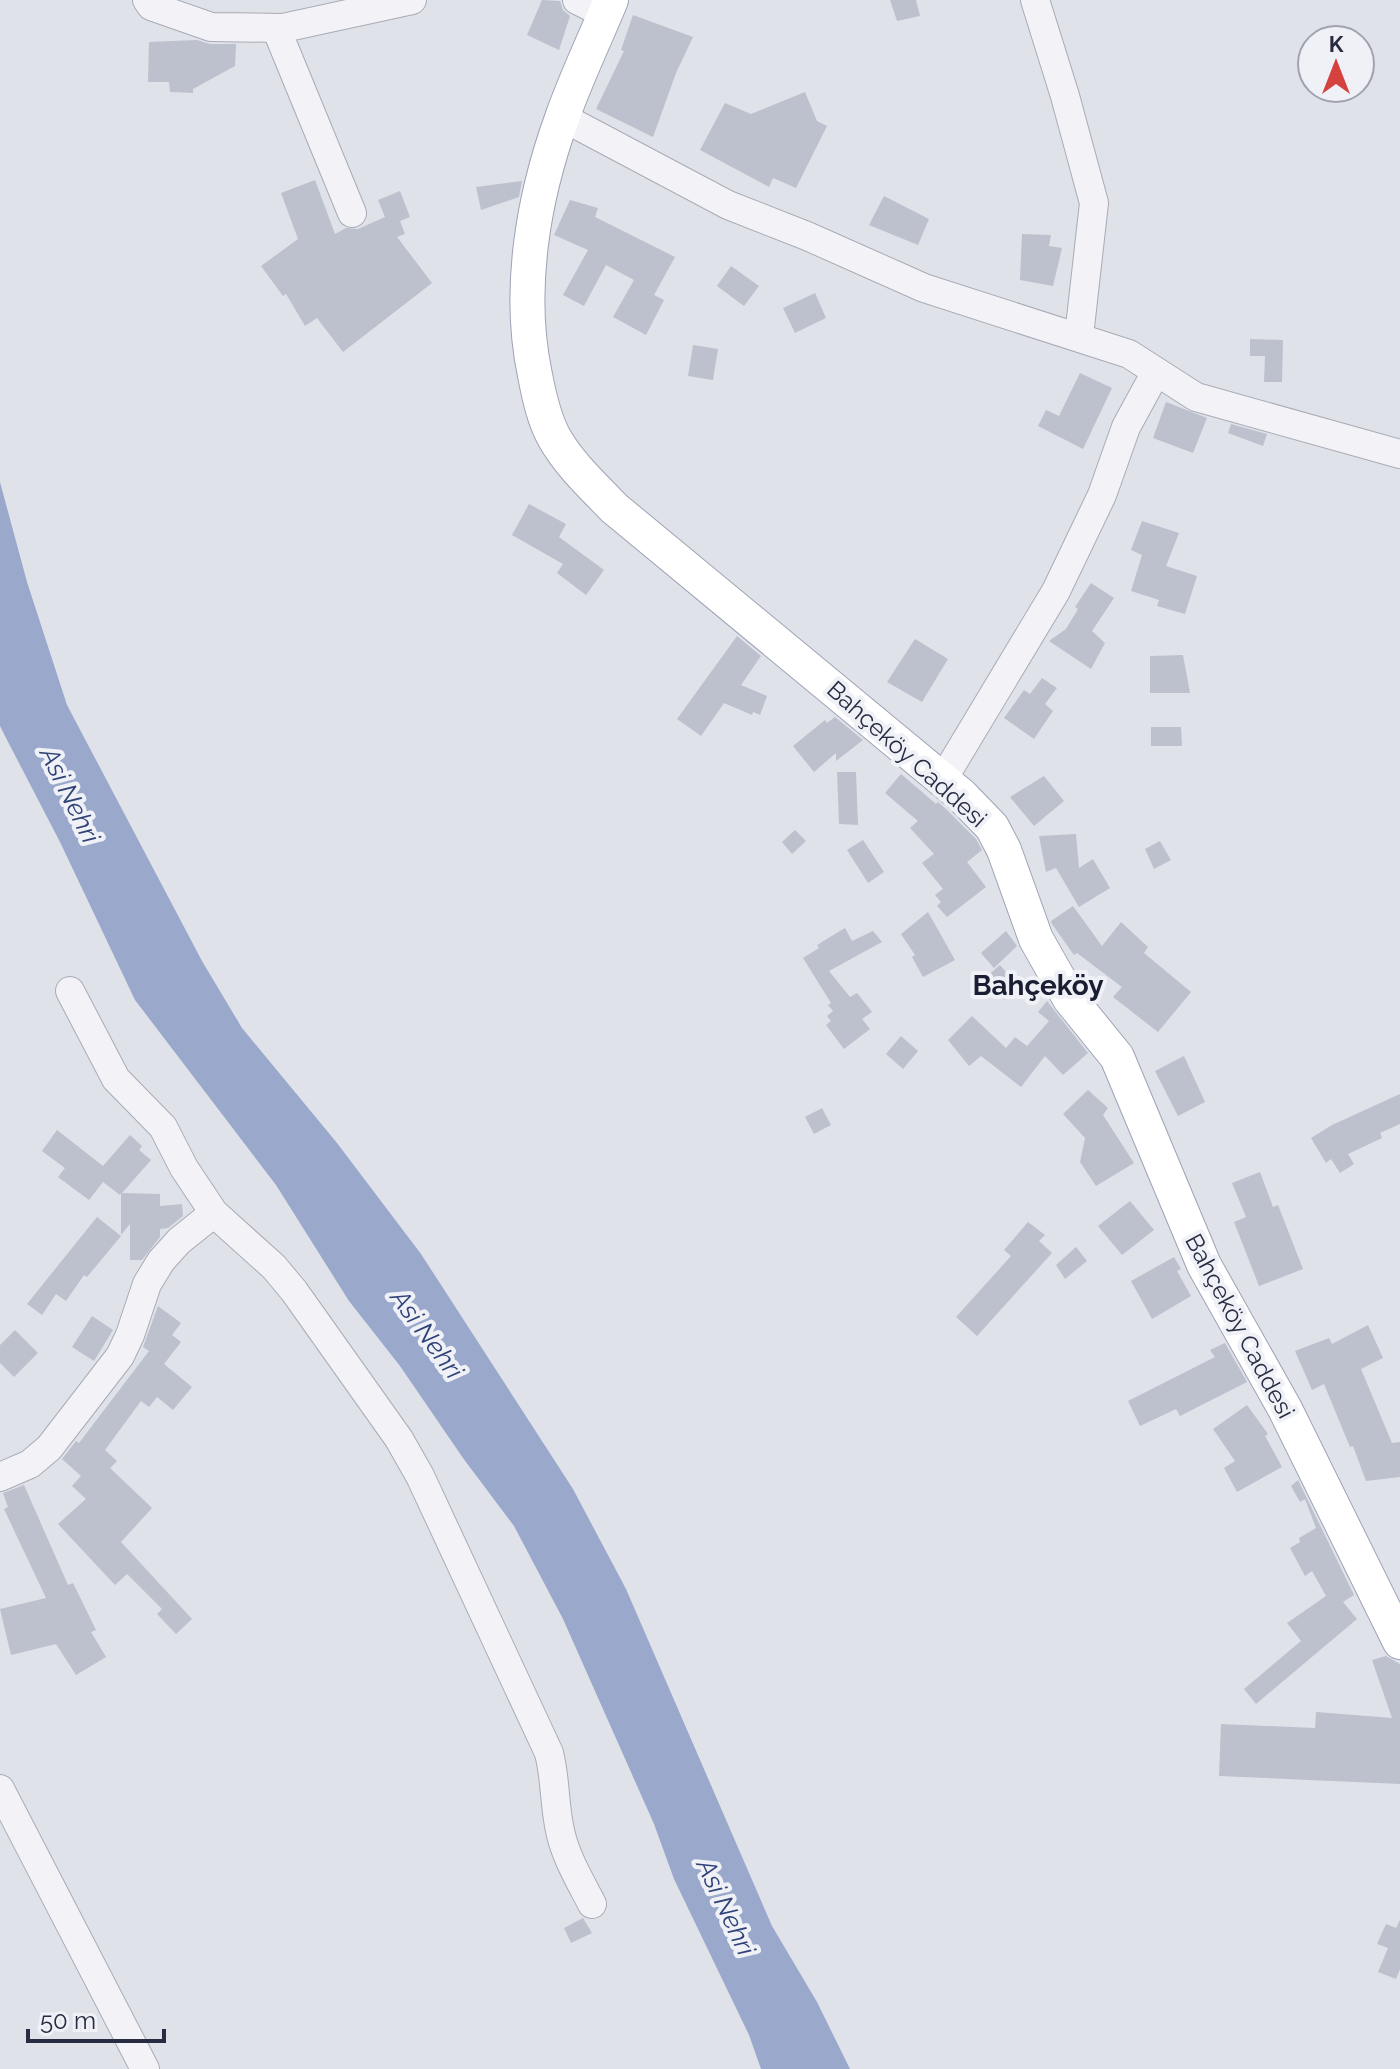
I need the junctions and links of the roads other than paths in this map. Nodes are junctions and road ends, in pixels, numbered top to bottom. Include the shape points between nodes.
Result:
1 (147, 0) edge
2 (412, 0) edge
3 (1035, 0) edge
4 (598, 5) edge
5 (276, 28) junction
6 (562, 117) junction
7 (352, 213) dead end
8 (1079, 336) junction
9 (1156, 372) junction
10 (1400, 454) edge
11 (943, 779) junction
12 (70, 991) dead end
13 (214, 1213) junction
14 (0, 1477) edge
15 (1400, 1642) edge
16 (0, 1789) edge
17 (592, 1904) dead end
18 (145, 2069) edge

1 - 5 street via 211,27
2 - 5 street
3 - 8 street via 1094,203
4 - 6 main road, Bahçeköy Caddesi
5 - 7 street
6 - 8 street via 728,205 924,288
6 - 11 main road, Bahçeköy Caddesi via 529,261 526,313 540,402 554,438 614,508
8 - 9 street via 1129,354
9 - 10 street via 1196,397
9 - 11 street via 1126,427 1102,495 1056,591
11 - 15 main road, Bahçeköy Caddesi via 992,827 1042,950 1070,999 1117,1057 1204,1265 1285,1409
12 - 13 street via 116,1079 163,1127
13 - 14 street via 161,1261 120,1356 49,1448 30,1464
13 - 17 street via 294,1291 420,1476 549,1753 566,1853
16 - 18 street

